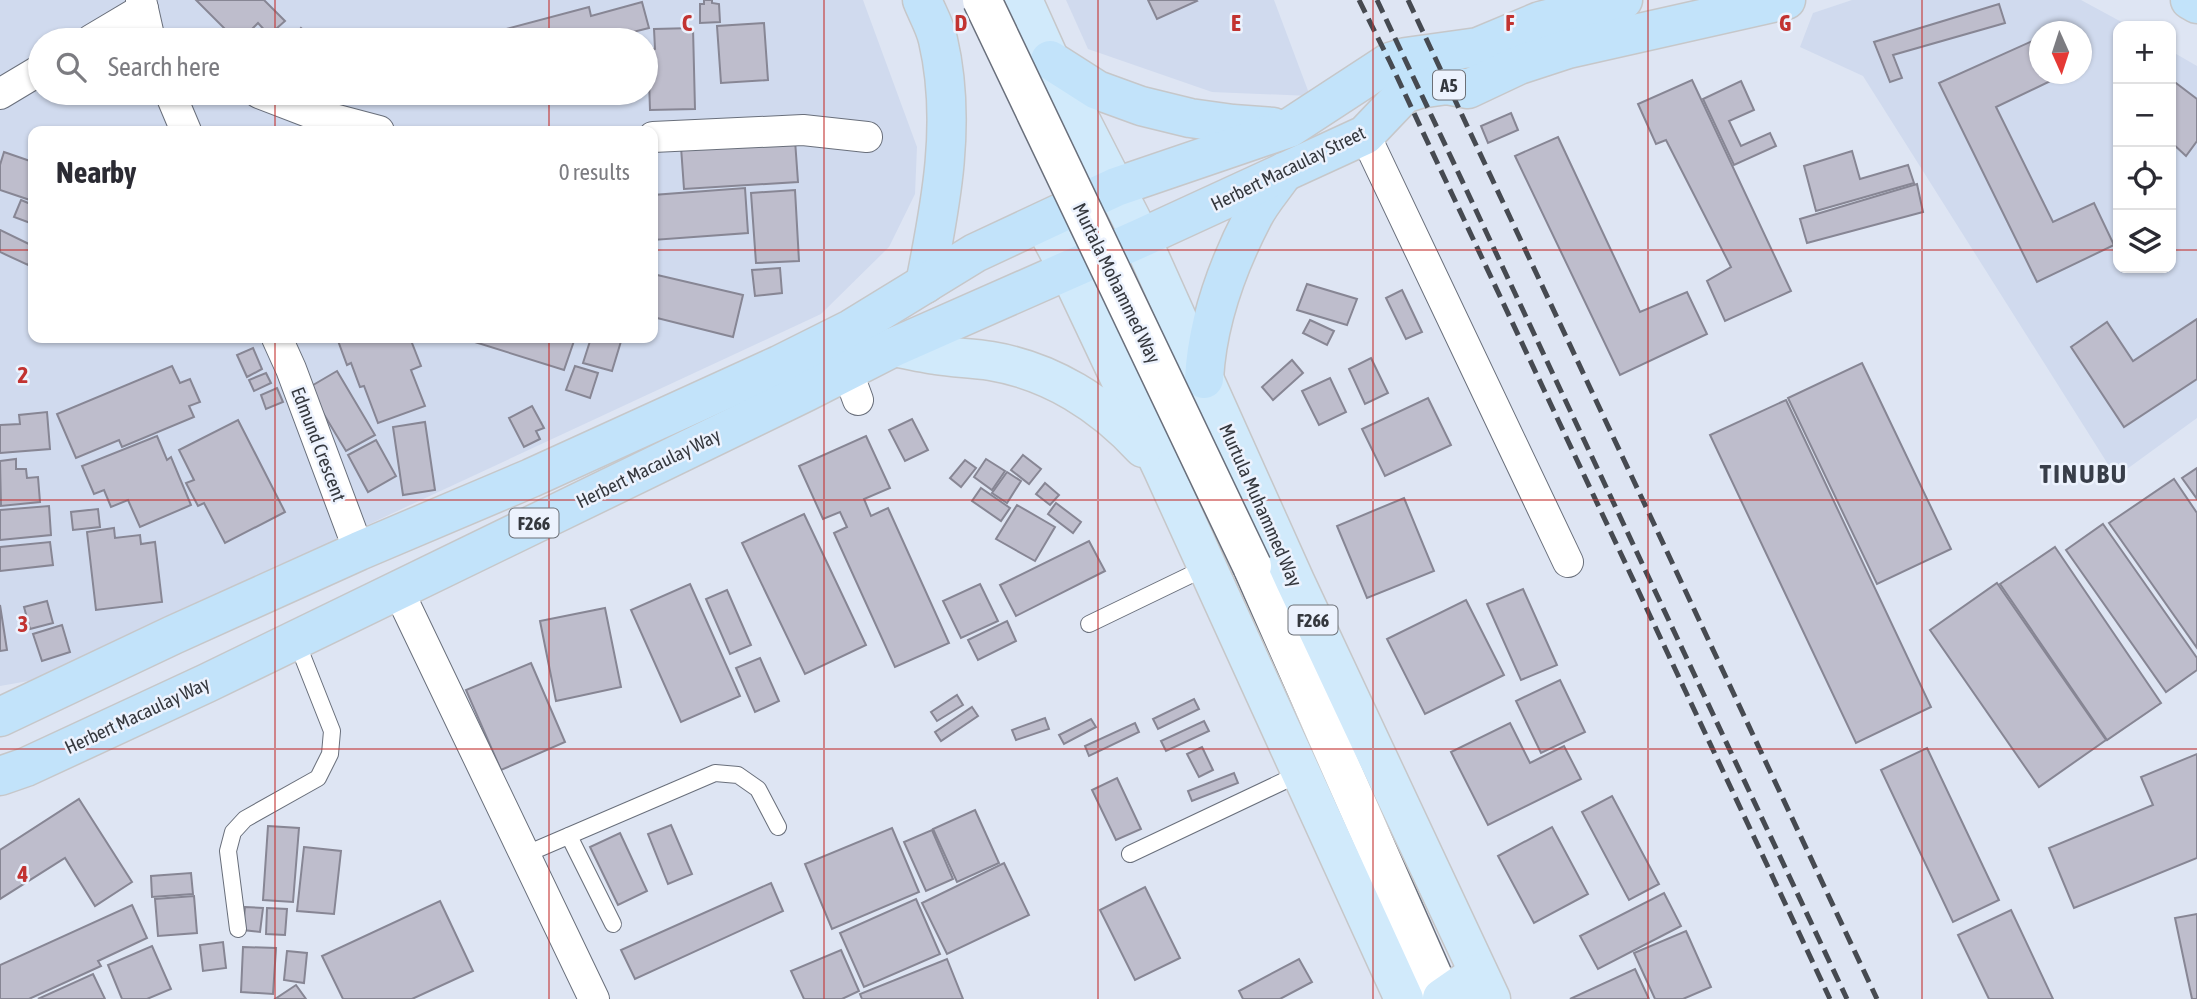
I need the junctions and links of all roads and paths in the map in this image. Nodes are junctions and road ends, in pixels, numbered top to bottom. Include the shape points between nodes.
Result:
1 (922, 0) edge
2 (982, 0) edge
3 (1023, 0) edge
4 (1623, 0) edge
5 (1786, 0) edge
6 (2190, 0) edge
7 (2197, 4) edge
8 (142, 5) edge
9 (108, 28) edge
10 (147, 28) edge
11 (1050, 60) junction
12 (28, 77) edge
13 (0, 94) edge
14 (175, 105) edge
15 (290, 105) edge
16 (184, 126) edge
17 (360, 126) edge
18 (1289, 128) junction
19 (1365, 135) junction
20 (658, 137) edge
21 (867, 137) dead end
22 (1284, 172) junction
23 (1116, 187) junction
24 (1042, 222) junction
25 (1141, 238) junction
26 (1068, 269) junction
27 (925, 284) junction
28 (279, 343) edge
29 (894, 347) junction
30 (1204, 379) junction
31 (1163, 470) junction
32 (359, 551) junction
33 (1568, 562) dead end
34 (1252, 565) joint
35 (1207, 567) junction
36 (398, 590) junction
37 (1089, 624) dead end
38 (296, 640) junction
39 (0, 717) edge
40 (1301, 773) junction
41 (0, 776) edge
42 (778, 827) dead end
43 (569, 836) junction
44 (1130, 854) dead end
45 (524, 855) junction
46 (613, 924) dead end
47 (238, 929) dead end
48 (1485, 986) edge
49 (594, 999) edge
50 (1404, 999) edge
51 (1443, 999) edge

1 - 27 highway via 938,38 947,106 940,205
2 - 34 main road, Murtala Mohammed Way, bridge
3 - 11 main road, Murtula Muhammed Way
4 - 18 highway, Herbert Macaulay Street / A5 via 1540,21 1478,47 1390,62
5 - 19 highway, Herbert Macaulay Street / A5 via 1567,49 1468,89 1447,85 1404,93
6 - 7 highway
8 - 9 street
8 - 10 street
11 - 18 highway via 1097,90 1141,106 1190,118
11 - 23 main road, Murtula Muhammed Way
12 - 13 street
14 - 16 street
15 - 17 street
18 - 23 highway, Herbert Macaulay Street / A5
19 - 22 highway, Herbert Macaulay Street / A5
19 - 33 street
20 - 21 street via 803,130
22 - 25 highway, Herbert Macaulay Street / A5
22 - 30 highway via 1254,216 1214,312
23 - 24 highway, Herbert Macaulay Street / A5
23 - 25 main road, Murtula Muhammed Way
24 - 26 main road
24 - 27 highway, Herbert Macaulay Way / F266 via 975,253
25 - 26 highway, Herbert Macaulay Street / A5
25 - 30 main road, Murtula Muhammed Way / F266
26 - 29 highway, Herbert Macaulay Way / F266
26 - 31 main road
27 - 32 highway, Herbert Macaulay Way / F266 via 851,330 779,365
28 - 32 street, Edmund Crescent
29 - 31 main road via 992,361 1036,373 1079,393 1122,425
29 - 36 highway, Herbert Macaulay Way / F266 via 853,385 806,392
30 - 48 main road, Murtula Muhammed Way / F266
31 - 35 main road
32 - 39 highway, Herbert Macaulay Way / F266
34 - 51 main road, Murtula Muhammed Way
35 - 37 lane
35 - 40 main road
36 - 38 highway, Herbert Macaulay Way / F266
36 - 45 street
38 - 41 highway, Herbert Macaulay Way / F266
38 - 47 lane via 332,731 330,754 318,778 245,819 233,832 229,851
40 - 44 lane
40 - 50 main road
42 - 43 lane via 758,789 738,775 715,773
43 - 45 lane
43 - 46 lane
45 - 49 street
48 - 51 main road

